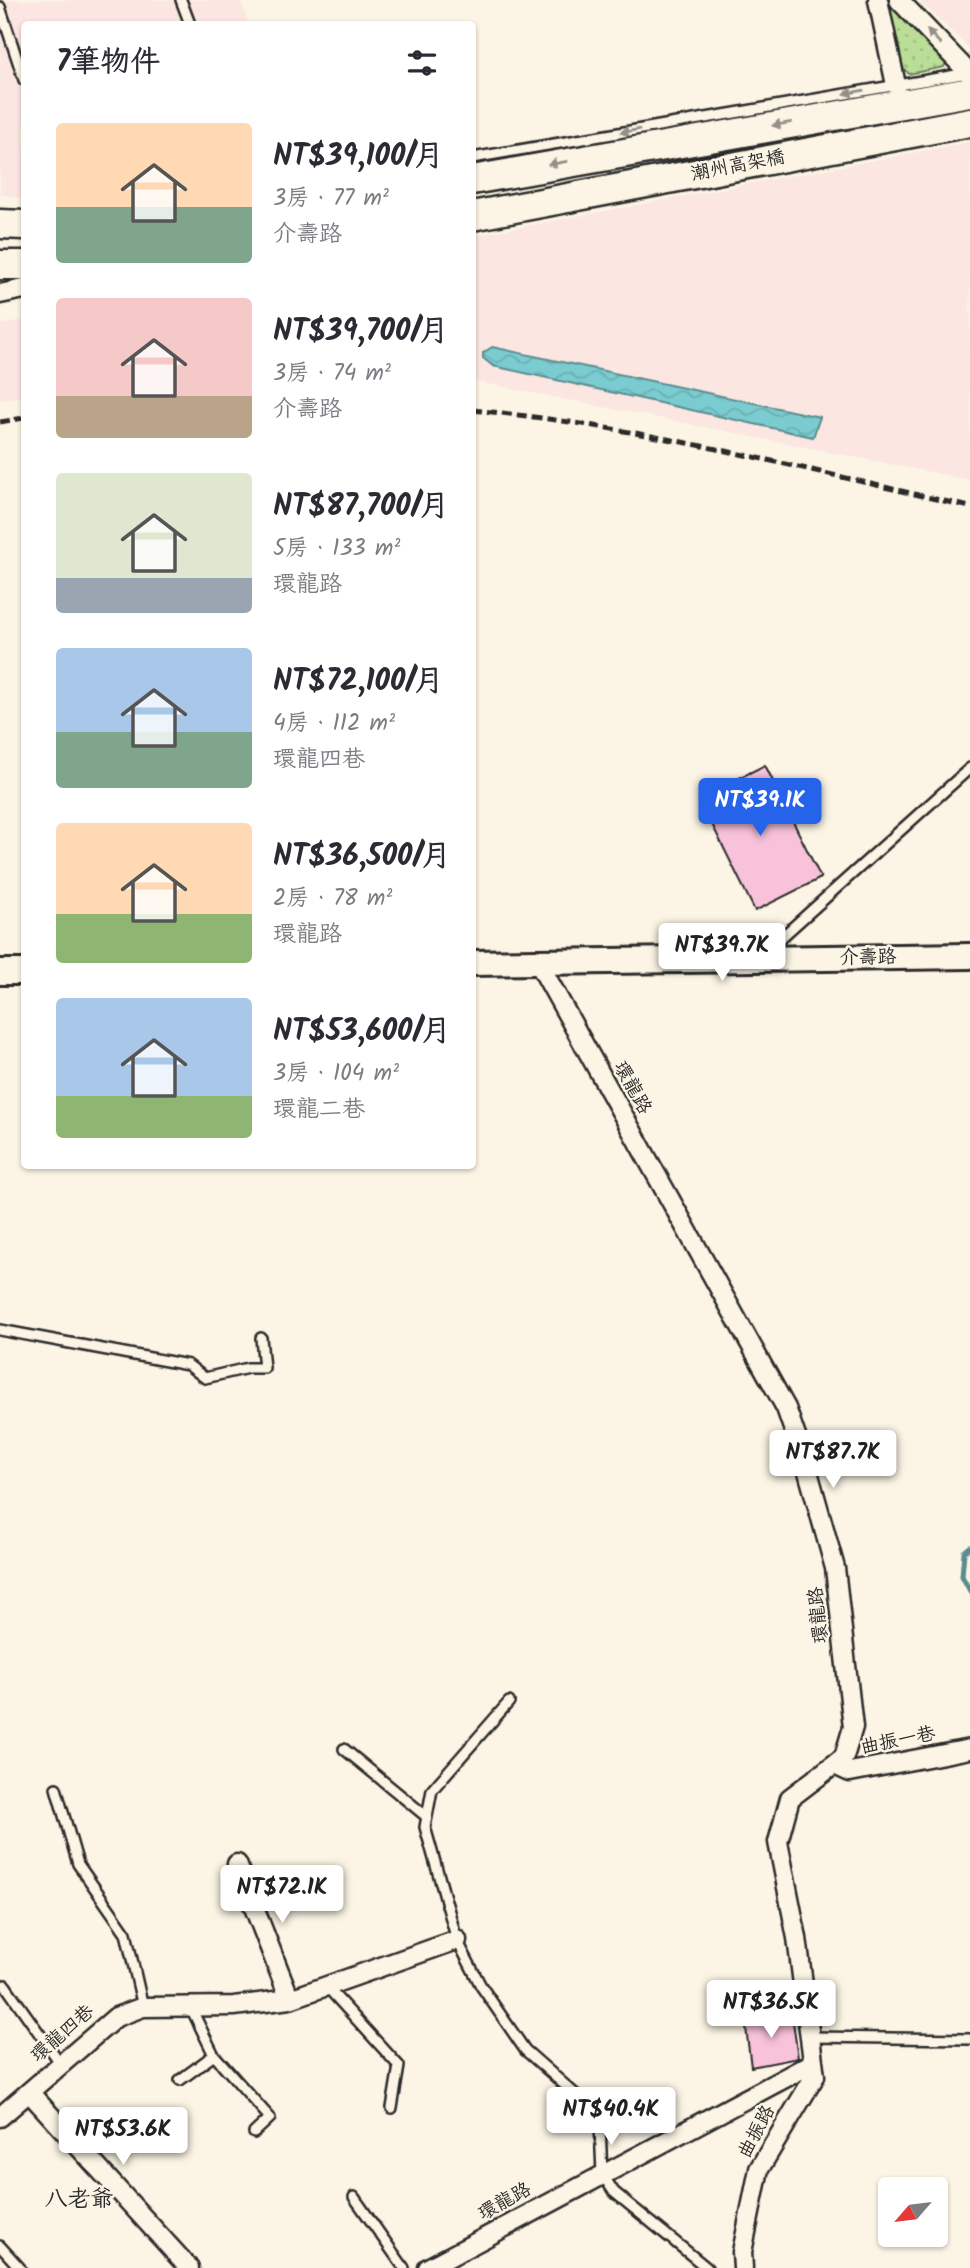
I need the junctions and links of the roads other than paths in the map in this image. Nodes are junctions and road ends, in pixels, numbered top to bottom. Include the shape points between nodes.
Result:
1 (181, 0) edge
2 (878, 0) edge
3 (899, 0) edge
4 (0, 7) edge
5 (189, 21) edge
6 (21, 71) edge
7 (970, 73) edge
8 (895, 85) junction
9 (970, 92) edge
10 (970, 122) edge
11 (970, 129) edge
12 (476, 157) edge
13 (476, 179) edge
14 (476, 215) edge
15 (476, 223) edge
16 (0, 224) edge
17 (21, 225) edge
18 (0, 265) edge
19 (21, 265) edge
20 (21, 290) edge
21 (0, 294) edge
22 (970, 768) edge
23 (970, 956) edge
24 (756, 960) junction
25 (538, 962) junction
26 (476, 963) edge
27 (0, 972) edge
28 (21, 972) edge
29 (0, 1330) edge
30 (261, 1338) dead end
31 (509, 1702) dead end
32 (344, 1749) dead end
33 (970, 1749) edge
34 (835, 1765) junction
35 (56, 1788) dead end
36 (427, 1817) junction
37 (237, 1864) dead end
38 (457, 1940) junction
39 (5, 1985) dead end
40 (327, 1987) junction
41 (290, 1999) junction
42 (190, 2006) junction
43 (143, 2007) junction
44 (810, 2037) junction
45 (970, 2039) edge
46 (214, 2055) junction
47 (813, 2063) junction
48 (61, 2064) junction
49 (180, 2080) dead end
50 (29, 2092) junction
51 (392, 2108) dead end
52 (0, 2117) edge
53 (254, 2133) dead end
54 (601, 2174) junction
55 (354, 2197) dead end
56 (0, 2246) edge
57 (20, 2268) edge
58 (189, 2268) edge
59 (404, 2268) edge
60 (428, 2268) edge
61 (707, 2268) edge
62 (744, 2268) edge

1 - 5 lane
2 - 8 street
7 -> 3 street
4 - 6 lane
7 - 8 lane
8 -> 12 lane
9 -> 13 main road, 潮州高架橋
10 - 14 main road, 潮州高架橋
11 - 15 lane
16 - 17 main road
18 - 19 main road
20 - 21 street
22 - 24 lane
23 - 24 main road, 介壽路
24 - 25 main road, 介壽路
25 - 26 main road, 介壽路
25 - 34 street, 環龍路 via 786,1408 835,1568 853,1727 844,1757
27 - 28 main road
29 - 30 lane via 188,1365 205,1378 264,1368
31 - 36 lane via 432,1790
32 - 36 lane
33 - 34 street, 曲振一巷 via 849,1772
34 - 44 street, 環龍路 via 790,1798 778,1842
35 - 43 lane via 78,1864 126,1933
36 - 38 lane via 425,1827
37 - 41 street
38 - 40 street, 環龍四巷
38 - 54 lane via 481,1986 525,2050 592,2109 600,2126
39 - 48 lane
40 - 41 street, 環龍四巷
40 - 51 lane via 398,2066
41 - 42 street, 環龍四巷
42 - 43 street, 環龍四巷
42 - 46 lane
43 - 48 street, 環龍四巷 via 116,2017
44 - 45 lane
44 - 47 street, 環龍路
46 - 49 lane
46 - 53 lane via 270,2118
47 - 54 street, 環龍路
47 - 62 street, 曲振路 via 815,2076 759,2169 741,2252
48 - 50 street, 環龍四巷
50 - 52 street, 環龍四巷
50 - 58 street
54 - 60 street, 環龍路
54 - 61 lane via 614,2192
55 - 59 lane
56 - 57 lane

